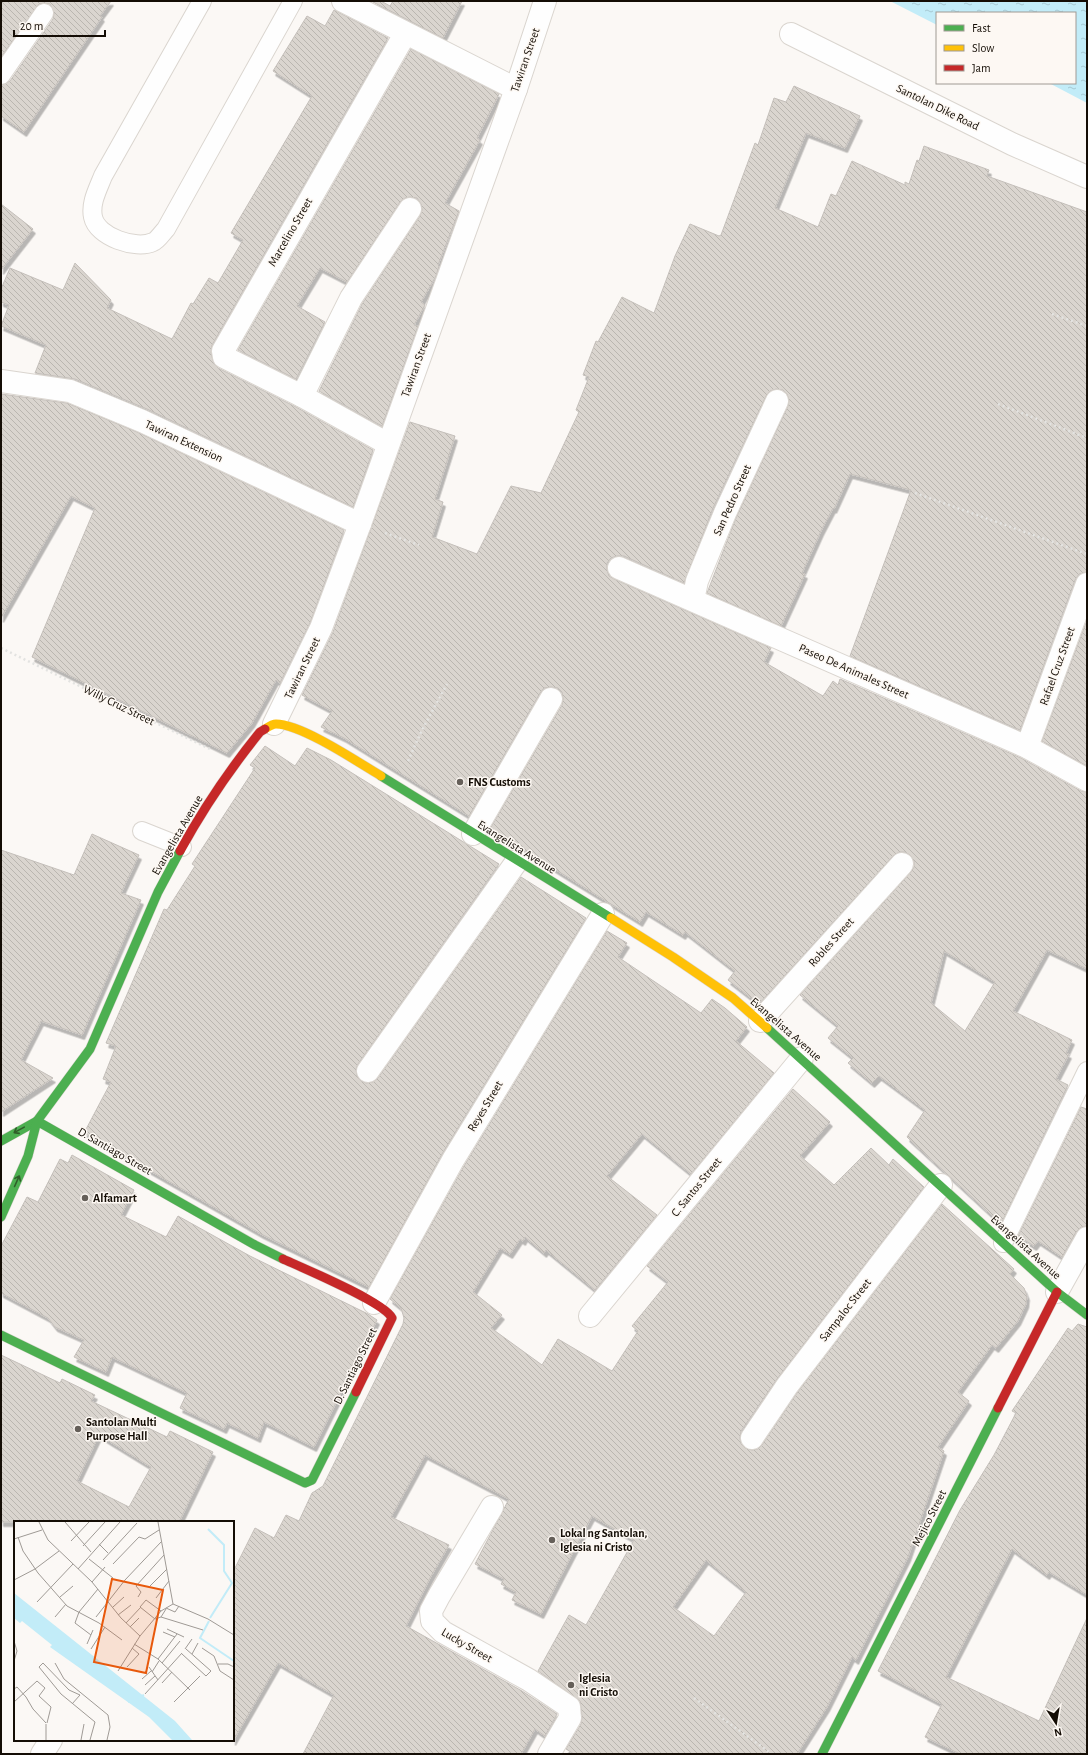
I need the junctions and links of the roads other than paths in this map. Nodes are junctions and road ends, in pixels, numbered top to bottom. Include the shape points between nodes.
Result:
1 (202, 1) edge
2 (293, 1) edge
3 (343, 1) edge
4 (545, 1) edge
5 (44, 13) dead end
6 (405, 34) junction
7 (791, 34) dead end
8 (1, 75) edge
9 (516, 89) junction
10 (1087, 177) edge
11 (410, 209) dead end
12 (1, 381) edge
13 (302, 396) junction
14 (777, 401) dead end
15 (388, 444) junction
16 (360, 524) junction
17 (619, 568) dead end
18 (1087, 584) edge
19 (693, 600) junction
20 (551, 698) dead end
21 (274, 724) junction
22 (1027, 747) junction
23 (1087, 780) edge
24 (142, 831) dead end
25 (473, 834) junction
26 (182, 847) junction
27 (517, 861) junction
28 (902, 864) dead end
29 (602, 914) junction
30 (760, 1021) junction
31 (802, 1058) junction
32 (1087, 1070) edge
33 (368, 1071) dead end
34 (37, 1120) junction
35 (1, 1141) edge
36 (941, 1185) junction
37 (1, 1217) edge
38 (1087, 1238) edge
39 (1003, 1243) junction
40 (1057, 1292) junction
41 (374, 1303) junction
42 (1087, 1315) edge
43 (590, 1316) dead end
44 (1, 1335) edge
45 (752, 1438) dead end
46 (492, 1507) dead end
47 (50, 1741) edge
48 (42, 1754) edge
49 (549, 1754) edge
50 (822, 1754) edge

1 - 2 lane via 103,176 93,200 93,218 102,230 122,242 138,246 154,242 166,230
3 - 6 street
4 - 9 street, Tawiran Street
5 - 8 lane
6 - 9 street
6 - 13 street, Marcelino Street via 223,351 224,357
7 - 10 street, Santolan Dike Road via 1012,144
9 - 15 street, Tawiran Street
11 - 13 street via 351,298
12 - 16 street, Tawiran Extension via 70,391 142,421
13 - 15 street, Marcelino Street
14 - 19 street, San Pedro Street via 717,533 697,581
15 - 16 street, Tawiran Street
16 - 21 street, Tawiran Street via 321,628
17 - 19 street, Paseo De Animales Street
18 - 22 street, Rafael Cruz Street
19 - 22 street, Paseo De Animales Street
20 - 25 street
21 - 25 street, Evangelista Avenue via 290,726 337,749
21 - 26 street, Evangelista Avenue via 260,732 236,762
22 - 23 street, Paseo De Animales Street
24 - 26 lane
25 - 27 street, Evangelista Avenue
26 - 34 street, Evangelista Avenue via 158,892 90,1049
27 - 29 street, Evangelista Avenue
27 - 33 street
28 - 30 street, Robles Street
29 - 30 street, Evangelista Avenue via 673,957 733,998
29 - 41 street, Reyes Street via 453,1160
30 - 31 street, Evangelista Avenue
31 - 36 street, Evangelista Avenue
31 - 43 street, C. Santos Street
32 - 39 lane
34 -> 35 street, Evangelista Avenue
37 -> 34 street, Evangelista Avenue via 28,1156
34 - 41 street, D. Santiago Street via 255,1245
36 - 39 street, Evangelista Avenue
36 - 45 street, Sampaloc Street via 787,1386
38 - 40 street
39 - 40 street, Evangelista Avenue
40 - 42 street, Evangelista Avenue
40 - 50 street, Mejico Street
41 - 44 street, D. Santiago Street via 392,1318 312,1480 305,1483
46 - 49 street, Lucky Street via 431,1611 432,1621 443,1632 529,1680 569,1707 570,1718
47 - 48 street

